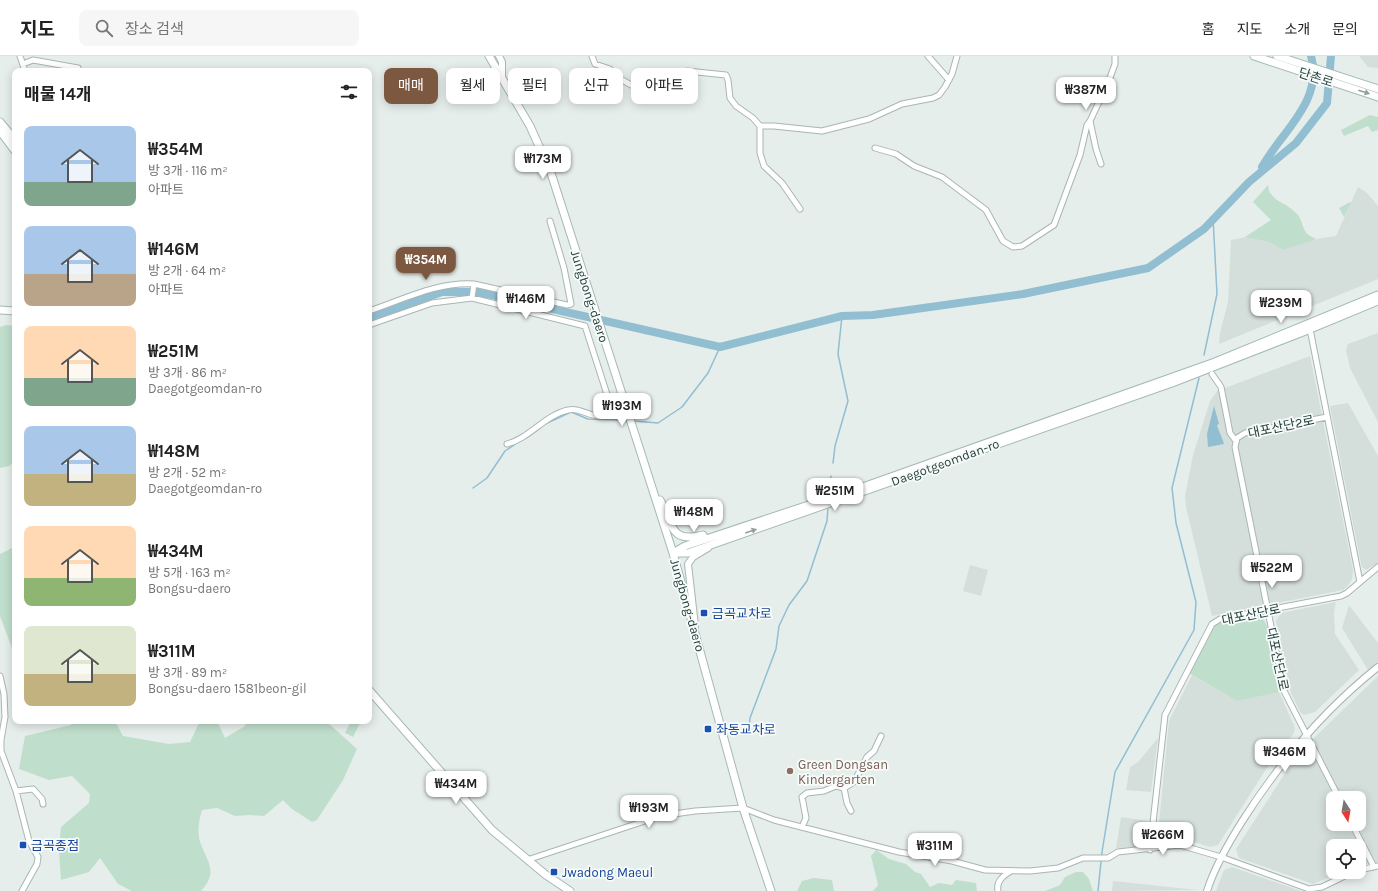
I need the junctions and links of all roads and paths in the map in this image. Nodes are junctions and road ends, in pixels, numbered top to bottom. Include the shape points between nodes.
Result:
1 (20, 56) edge
2 (489, 56) edge
3 (498, 56) edge
4 (592, 56) edge
5 (928, 56) edge
6 (957, 56) edge
7 (1115, 56) edge
8 (1254, 56) edge
9 (1277, 56) edge
10 (23, 64) junction
11 (1296, 66) junction
12 (24, 68) edge
13 (78, 68) dead end
14 (502, 77) junction
15 (949, 80) junction
16 (1352, 83) junction
17 (1378, 84) edge
18 (1378, 89) edge
19 (1378, 97) edge
20 (0, 118) edge
21 (1090, 121) junction
22 (0, 122) edge
23 (760, 126) junction
24 (12, 130) edge
25 (12, 130) edge
26 (1, 132) edge
27 (12, 147) edge
28 (875, 148) dead end
29 (1101, 164) dead end
30 (800, 209) dead end
31 (550, 221) dead end
32 (474, 284) junction
33 (1378, 291) edge
34 (1378, 295) edge
35 (472, 298) junction
36 (1378, 301) edge
37 (0, 310) edge
38 (372, 310) edge
39 (12, 311) edge
40 (1329, 315) junction
41 (372, 324) edge
42 (1310, 329) junction
43 (1212, 374) dead end
44 (613, 413) junction
45 (624, 414) junction
46 (1327, 417) junction
47 (1237, 440) junction
48 (507, 444) dead end
49 (654, 491) junction
50 (847, 495) junction
51 (815, 506) junction
52 (724, 533) junction
53 (722, 541) junction
54 (673, 553) junction
55 (1378, 567) edge
56 (1360, 582) junction
57 (1267, 610) junction
58 (695, 630) junction
59 (1378, 667) edge
60 (0, 676) edge
61 (372, 693) edge
62 (1305, 735) junction
63 (881, 736) dead end
64 (844, 788) junction
65 (16, 791) junction
66 (1335, 791) edge
67 (43, 804) dead end
68 (743, 808) junction
69 (851, 811) dead end
70 (802, 827) junction
71 (1152, 829) junction
72 (1356, 831) edge
73 (1169, 846) junction
74 (1150, 850) junction
75 (1221, 857) junction
76 (527, 860) junction
77 (1376, 866) edge
78 (1366, 868) edge
79 (1012, 871) junction
80 (1339, 879) edge
81 (22, 891) edge
82 (570, 891) edge
83 (771, 891) edge
84 (998, 891) edge
85 (1207, 891) edge

1 - 10 street
2 - 14 main road, Jungbong-daero
3 - 14 street via 502,62
4 - 23 street via 595,64 610,69 617,77 631,85 656,86 688,72 723,74 728,80 730,98
5 - 15 street
6 - 15 street
7 - 21 street via 1115,64 1108,83
8 - 11 main road, 단촌로
9 - 11 main road, 단촌로
10 - 12 street
10 - 13 street via 33,60
11 - 16 main road, 단촌로
14 - 45 main road, Jungbong-daero via 530,126 551,172 604,338
15 - 23 street via 936,97 895,107 869,119 822,131
16 - 17 main road
16 - 18 main road, 단촌로
16 -> 19 main road, 단촌로
20 - 24 main road
21 - 28 street via 1054,225 1018,248 1003,241 986,210 942,177 914,166 896,154
21 - 29 street
22 - 25 main road
23 - 30 street via 760,153 764,166 782,183
26 - 27 main road
31 - 32 street via 571,304
32 - 35 street
32 - 38 street via 437,286
33 - 40 main road
34 - 40 main road, Daegotgeomdan-ro
35 - 41 street via 432,303
35 - 44 street via 585,326
36 - 42 main road, Daegotgeomdan-ro
37 - 39 main road
40 - 50 main road, Daegotgeomdan-ro via 1215,362
42 - 46 street
42 - 50 main road, Daegotgeomdan-ro via 1172,383
43 - 47 street via 1221,387 1230,434
44 - 45 street
44 - 48 street via 593,416 568,410 521,439
45 - 49 main road, Jungbong-daero
46 - 47 street, 대포산단2로 via 1250,432
46 - 56 street
47 - 57 street, 대포산단1로 via 1236,454
49 - 52 main road via 680,537
49 - 54 main road, Jungbong-daero
50 - 51 main road, Daegotgeomdan-ro
51 - 52 main road, Daegotgeomdan-ro
53 -> 51 main road, Daegotgeomdan-ro
52 - 54 main road, Daegotgeomdan-ro via 685,546
53 - 54 main road, Daegotgeomdan-ro via 688,553
53 - 58 street via 693,557 688,564 695,611
54 - 58 main road, Jungbong-daero
55 - 56 street, 대포산단로
56 - 57 street, 대포산단로 via 1345,595
57 - 62 street, 대포산단1로 via 1284,692
57 - 71 street, 대포산단로 via 1217,620 1212,624 1199,648 1165,714
58 - 68 main road, Jungbong-daero
59 - 62 street
60 - 65 street via 5,717 1,751
61 - 76 main road via 492,830
62 - 66 street, 대포산단1로
62 - 75 street via 1268,782
63 - 64 street via 854,782
64 - 69 street
64 - 70 street via 836,786 803,796 801,802 806,818
65 - 67 street via 33,789
65 - 81 street via 29,841 38,857 37,864
68 - 70 street
68 - 76 street via 660,816
68 - 83 main road, Jungbong-daero
70 - 79 street via 899,852 952,861 985,870
71 - 73 street via 1158,841
71 - 74 street, 대포산단로
72 - 77 street
73 - 74 street
73 - 75 street via 1184,845
74 - 79 street via 1118,852 1107,858 1083,858 1058,868
75 - 80 street via 1309,889 1322,887
75 - 85 street
76 - 82 main road
77 - 78 street
79 - 84 street via 1001,878 997,885

